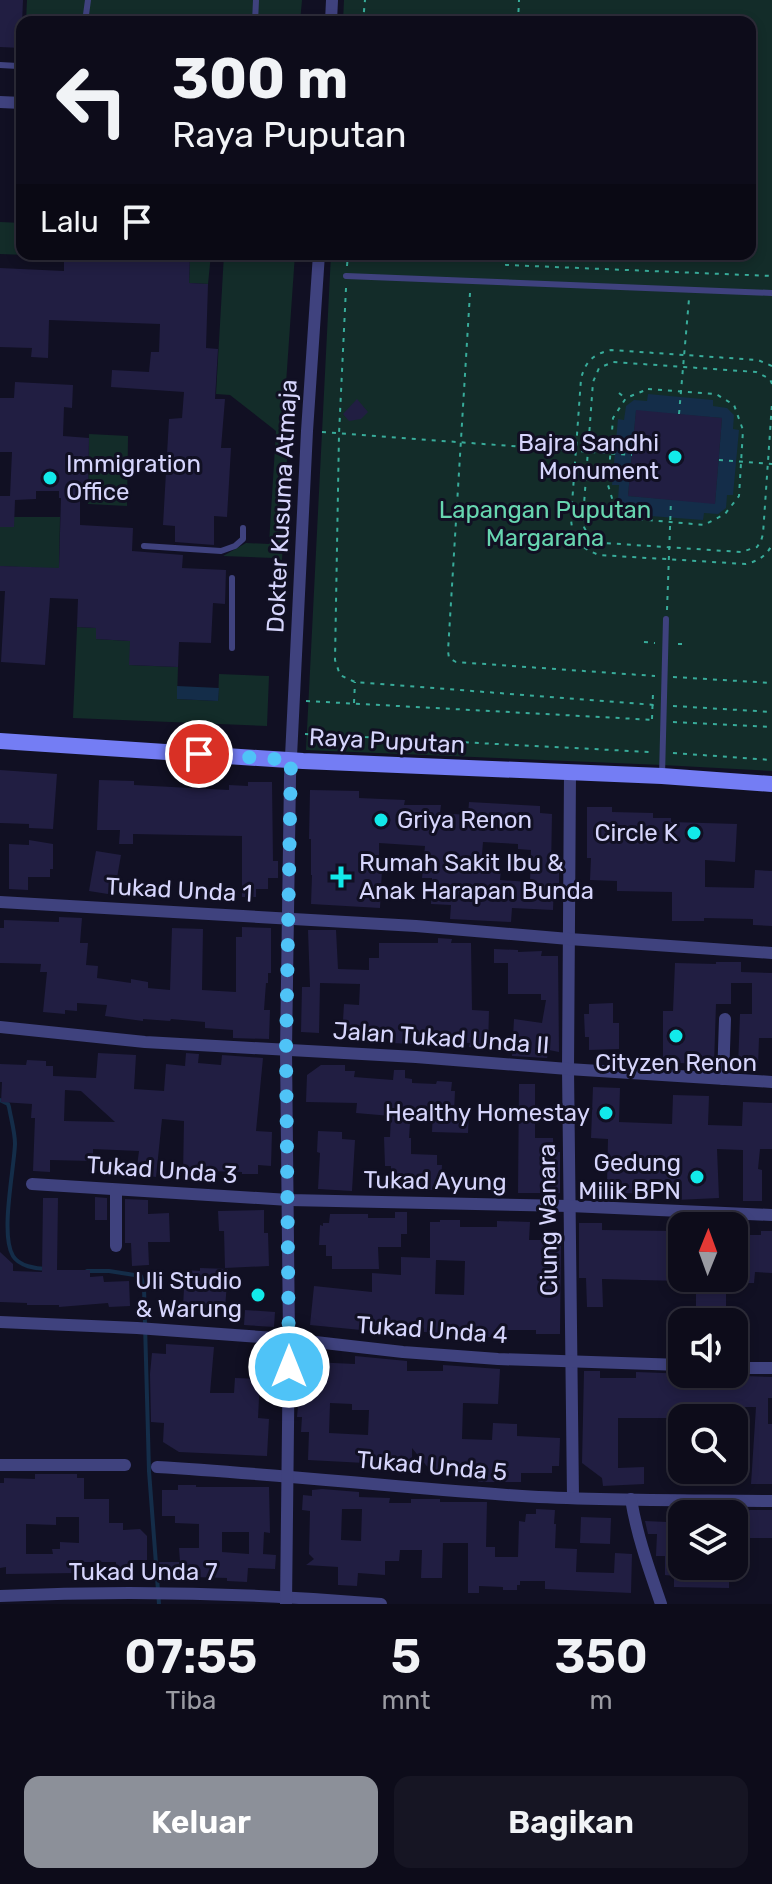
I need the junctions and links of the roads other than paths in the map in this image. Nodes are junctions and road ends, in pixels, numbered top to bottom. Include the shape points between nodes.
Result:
1 (319, 260) edge
2 (346, 276) road end
3 (772, 293) edge
4 (243, 528) dead end
5 (144, 546) dead end
6 (232, 578) dead end
7 (666, 619) road end
8 (232, 648) dead end
9 (0, 741) edge
10 (291, 760) junction
11 (570, 773) junction
12 (662, 776) junction
13 (772, 784) edge
14 (0, 902) edge
15 (288, 918) junction
16 (569, 939) junction
17 (772, 953) edge
18 (725, 1019) dead end
19 (4, 1027) edge
20 (286, 1050) junction
21 (568, 1069) junction
22 (723, 1079) junction
23 (772, 1082) edge
24 (32, 1184) dead end
25 (116, 1190) junction
26 (289, 1200) junction
27 (570, 1206) junction
28 (772, 1215) edge
29 (116, 1246) dead end
30 (0, 1322) edge
31 (289, 1339) junction
32 (572, 1360) junction
33 (668, 1364) edge
34 (748, 1368) edge
35 (772, 1368) edge
36 (0, 1465) edge
37 (125, 1465) dead end
38 (157, 1467) dead end
39 (288, 1476) junction
40 (573, 1498) junction
41 (631, 1499) junction
42 (772, 1501) edge
43 (0, 1596) edge
44 (36, 1599) edge
45 (286, 1600) edge
46 (381, 1604) edge
47 (661, 1604) edge

1 - 10 street, Dokter Kusuma Atmaja
2 - 3 lane
4 - 5 lane via 243,539 221,551
6 - 8 lane
7 - 12 lane
9 - 10 main road, Raya Puputan
10 - 11 main road, Raya Puputan
10 - 15 street, Dokter Kusuma Atmaja
11 - 12 main road, Raya Puputan
11 - 16 street, Ciung Wanara
12 - 13 main road, Raya Puputan
14 - 15 street, Tukad Unda 1
15 - 16 street, Tukad Unda 1
15 - 20 street, Dokter Kusuma Atmaja
16 - 17 street, Tukad Unda 1
16 - 21 street, Ciung Wanara
18 - 22 street
19 - 20 street, Jalan Tukad Unda II
20 - 21 street, Jalan Tukad Unda II
20 - 26 street, Dokter Kusuma Atmaja
21 - 22 street, Jalan Tukad Unda II
21 - 27 street, Ciung Wanara
22 - 23 street, Jalan Tukad Unda II
24 - 25 street, Tukad Unda 3
25 - 26 street, Tukad Unda 3
25 - 29 street
26 - 27 street, Tukad Ayung
26 - 31 street, Dokter Kusuma Atmaja
27 - 28 street, Tukad Ayung
27 - 32 street, Ciung Wanara
30 - 31 street, Tukad Unda 4
31 - 32 street, Tukad Unda 4 via 403,1352
31 - 39 street, Dokter Kusuma Atmaja
32 - 33 street, Tukad Unda 4
32 - 40 street, Ciung Wanara
34 - 35 street
36 - 37 street
38 - 39 street, Tukad Unda 5
39 - 40 street, Tukad Unda 5
39 - 45 street, Dokter Kusuma Atmaja
40 - 41 street
41 - 42 street
41 - 47 street
43 - 44 street, Tukad Unda 7
44 - 45 street, Tukad Unda 7 via 161,1593
45 - 46 street, Tukad Unda 7

